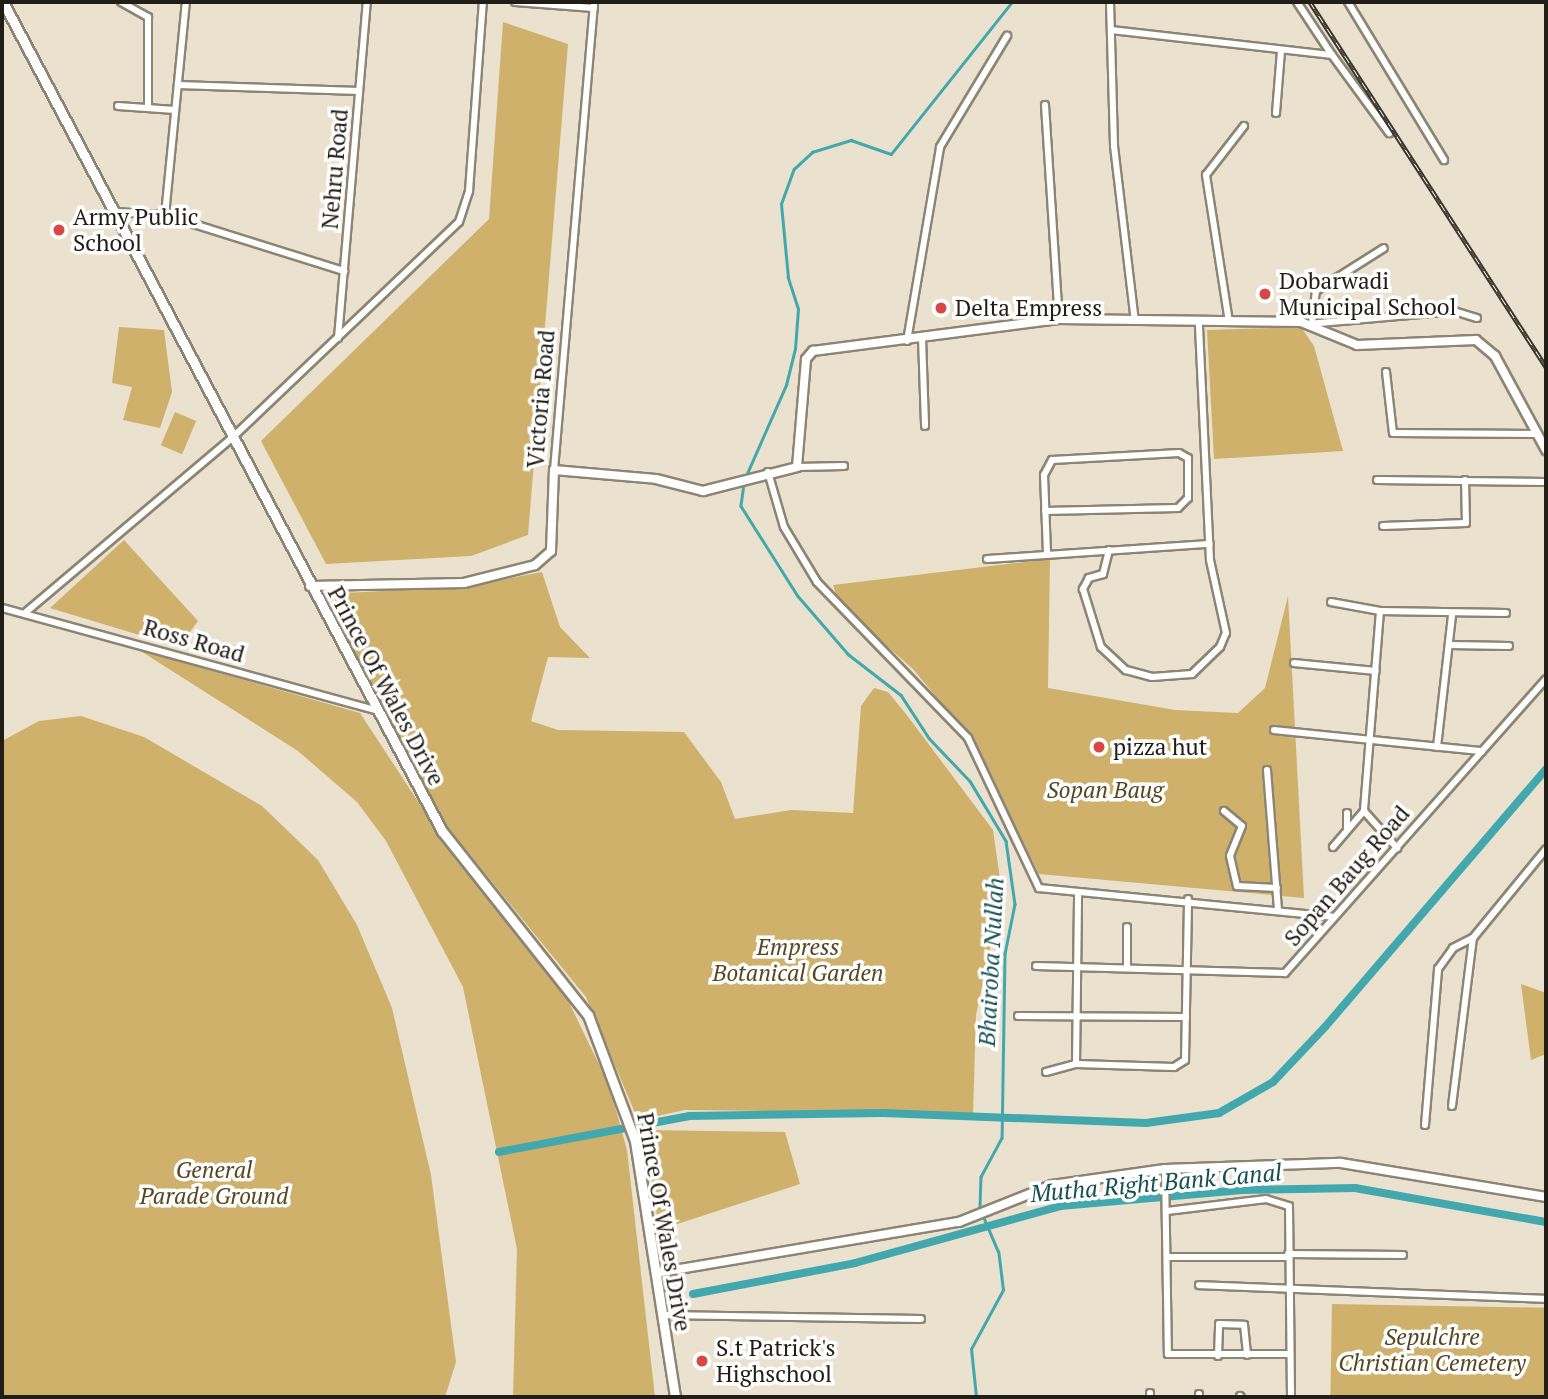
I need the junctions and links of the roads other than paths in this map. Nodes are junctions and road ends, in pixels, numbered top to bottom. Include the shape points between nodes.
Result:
1 (3, 2) edge
2 (121, 2) edge
3 (186, 2) edge
4 (367, 2) edge
5 (483, 2) edge
6 (514, 2) edge
7 (1110, 2) edge
8 (1297, 2) edge
9 (1348, 2) edge
10 (594, 5) edge
11 (1112, 30) junction
12 (1007, 36) dead end
13 (1281, 51) junction
14 (1332, 55) junction
15 (178, 85) junction
16 (359, 91) junction
17 (1045, 105) dead end
18 (118, 106) dead end
19 (148, 107) junction
20 (176, 110) junction
21 (1276, 113) dead end
22 (1244, 126) dead end
23 (1388, 133) dead end
24 (1444, 160) dead end
25 (114, 212) junction
26 (165, 215) junction
27 (1384, 248) dead end
28 (344, 271) junction
29 (1477, 318) dead end
30 (1059, 319) junction
31 (1135, 321) junction
32 (1229, 322) junction
33 (1199, 323) junction
34 (1310, 323) junction
35 (338, 338) junction
36 (922, 338) junction
37 (907, 341) junction
38 (1386, 372) dead end
39 (925, 426) dead end
40 (1537, 434) junction
41 (233, 438) junction
42 (1546, 450) edge
43 (844, 466) dead end
44 (797, 467) junction
45 (554, 470) junction
46 (768, 472) junction
47 (1189, 478) junction
48 (1206, 478) junction
49 (1377, 480) dead end
50 (1465, 480) junction
51 (1545, 482) edge
52 (1045, 511) junction
53 (1383, 526) dead end
54 (1209, 544) junction
55 (1109, 550) junction
56 (1047, 554) junction
57 (987, 559) dead end
58 (310, 586) junction
59 (1331, 602) dead end
60 (2, 608) edge
61 (1380, 611) junction
62 (26, 612) junction
63 (1506, 613) dead end
64 (1452, 615) junction
65 (1450, 645) junction
66 (1509, 646) dead end
67 (1294, 663) dead end
68 (1376, 671) junction
69 (1546, 679) edge
70 (376, 710) junction
71 (1274, 730) dead end
72 (1368, 740) junction
73 (1437, 747) junction
74 (1482, 751) junction
75 (1267, 770) dead end
76 (1224, 811) dead end
77 (1364, 811) junction
78 (1347, 813) dead end
79 (1347, 828) junction
80 (1333, 847) dead end
81 (1397, 848) junction
82 (1546, 849) edge
83 (1277, 888) junction
84 (1078, 894) junction
85 (1188, 899) junction
86 (1278, 910) junction
87 (1333, 917) junction
88 (1127, 927) dead end
89 (1473, 938) junction
90 (1036, 966) dead end
91 (1076, 966) junction
92 (1127, 967) junction
93 (1186, 967) junction
94 (1018, 1016) dead end
95 (1075, 1016) junction
96 (1186, 1017) junction
97 (1076, 1065) junction
98 (1046, 1072) dead end
99 (1452, 1106) dead end
100 (1425, 1125) dead end
101 (1165, 1173) junction
102 (1546, 1197) edge
103 (1167, 1208) junction
104 (1402, 1255) dead end
105 (1288, 1256) junction
106 (1167, 1257) junction
107 (656, 1273) junction
108 (1199, 1285) dead end
109 (1288, 1288) junction
110 (1546, 1299) edge
111 (662, 1315) junction
112 (921, 1319) dead end
113 (1288, 1354) junction
114 (1247, 1355) junction
115 (1218, 1356) junction
116 (675, 1397) edge
117 (1291, 1397) edge

1 - 25 main road, Prince Of Wales Drive
2 - 19 street via 148,16
3 - 15 street
4 - 16 street, Nehru Road
5 - 35 street via 465,209
6 - 10 street
7 - 11 street
8 - 14 street
9 - 24 street
10 - 45 street, Victoria Road
11 - 13 street
11 - 31 street via 1114,146
12 - 37 street via 940,147
13 - 14 street
13 - 21 street
14 - 23 street
15 - 16 street
15 - 20 street
16 - 28 street, Nehru Road
17 - 30 street
18 - 19 street
19 - 20 street
20 - 26 street
22 - 32 street via 1206,175
25 - 26 street
25 - 41 main road, Prince Of Wales Drive
26 - 28 street
27 - 34 street via 1316,291
28 - 35 street, Nehru Road
29 - 34 street via 1454,311
30 - 31 street
30 - 36 street
31 - 33 street
32 - 33 street
32 - 34 street
33 - 48 street
34 - 40 street via 1357,345 1476,340 1495,356
35 - 41 street
36 - 37 street
36 - 39 street
37 - 44 street via 820,347 809,355
38 - 40 street via 1393,433
40 - 42 street
41 - 58 main road, Prince Of Wales Drive
41 - 62 street
43 - 44 street
44 - 46 street
45 - 46 street via 656,479 690,490 724,488
45 - 58 street, Victoria Road via 546,560 464,583
46 - 84 street via 784,527 817,582 968,738 1039,888
47 - 48 street
47 - 52 street via 1188,498 1178,508
47 - 52 street via 1188,458 1179,453 1059,457 1046,465
48 - 54 street
49 - 50 street
50 - 51 street
50 - 53 street via 1466,523
52 - 56 street
54 - 55 street
54 - 55 street via 1224,615 1220,647 1192,674 1152,677 1110,659 1092,627 1083,589 1103,574
55 - 56 street
56 - 57 street
58 - 70 main road, Prince Of Wales Drive
59 - 61 street
60 - 62 street, Ross Road
61 - 64 street
61 - 68 street
62 - 70 street, Ross Road
63 - 64 street
64 - 65 street
65 - 66 street
65 - 73 street
67 - 68 street
68 - 72 street
69 - 74 street, Sopan Baug Road
70 - 107 main road, Prince Of Wales Drive via 466,866 579,997 635,1141
71 - 72 street
72 - 73 street
72 - 77 street
73 - 74 street
74 - 81 street, Sopan Baug Road
75 - 83 street
76 - 83 street via 1242,826 1230,856 1237,886
77 - 79 street
77 - 81 street
78 - 79 street
79 - 80 street
81 - 87 street, Sopan Baug Road
82 - 89 street
83 - 86 street
84 - 85 street
84 - 91 street
85 - 86 street
85 - 93 street
86 - 87 street
87 - 93 street, Sopan Baug Road via 1285,973
88 - 92 street
89 - 99 street
89 - 100 street via 1453,948 1438,969
90 - 91 street, Sopan Baug Road
91 - 92 street, Sopan Baug Road
91 - 95 street
92 - 93 street, Sopan Baug Road
93 - 96 street
94 - 95 street
95 - 96 street
95 - 97 street
96 - 97 street via 1181,1065
97 - 98 street
101 - 102 street via 1341,1163
101 - 103 street
101 - 107 street via 1052,1185 959,1223
103 - 105 street via 1277,1199 1289,1206
103 - 106 street
104 - 105 street
105 - 106 street
105 - 109 street
106 - 115 street via 1168,1354
107 - 111 main road, Prince Of Wales Drive
108 - 109 street
109 - 110 street
109 - 113 street
111 - 112 street
111 - 116 main road, Prince Of Wales Drive
113 - 114 street
113 - 117 street
114 - 115 street
114 - 115 street via 1244,1325 1219,1324

